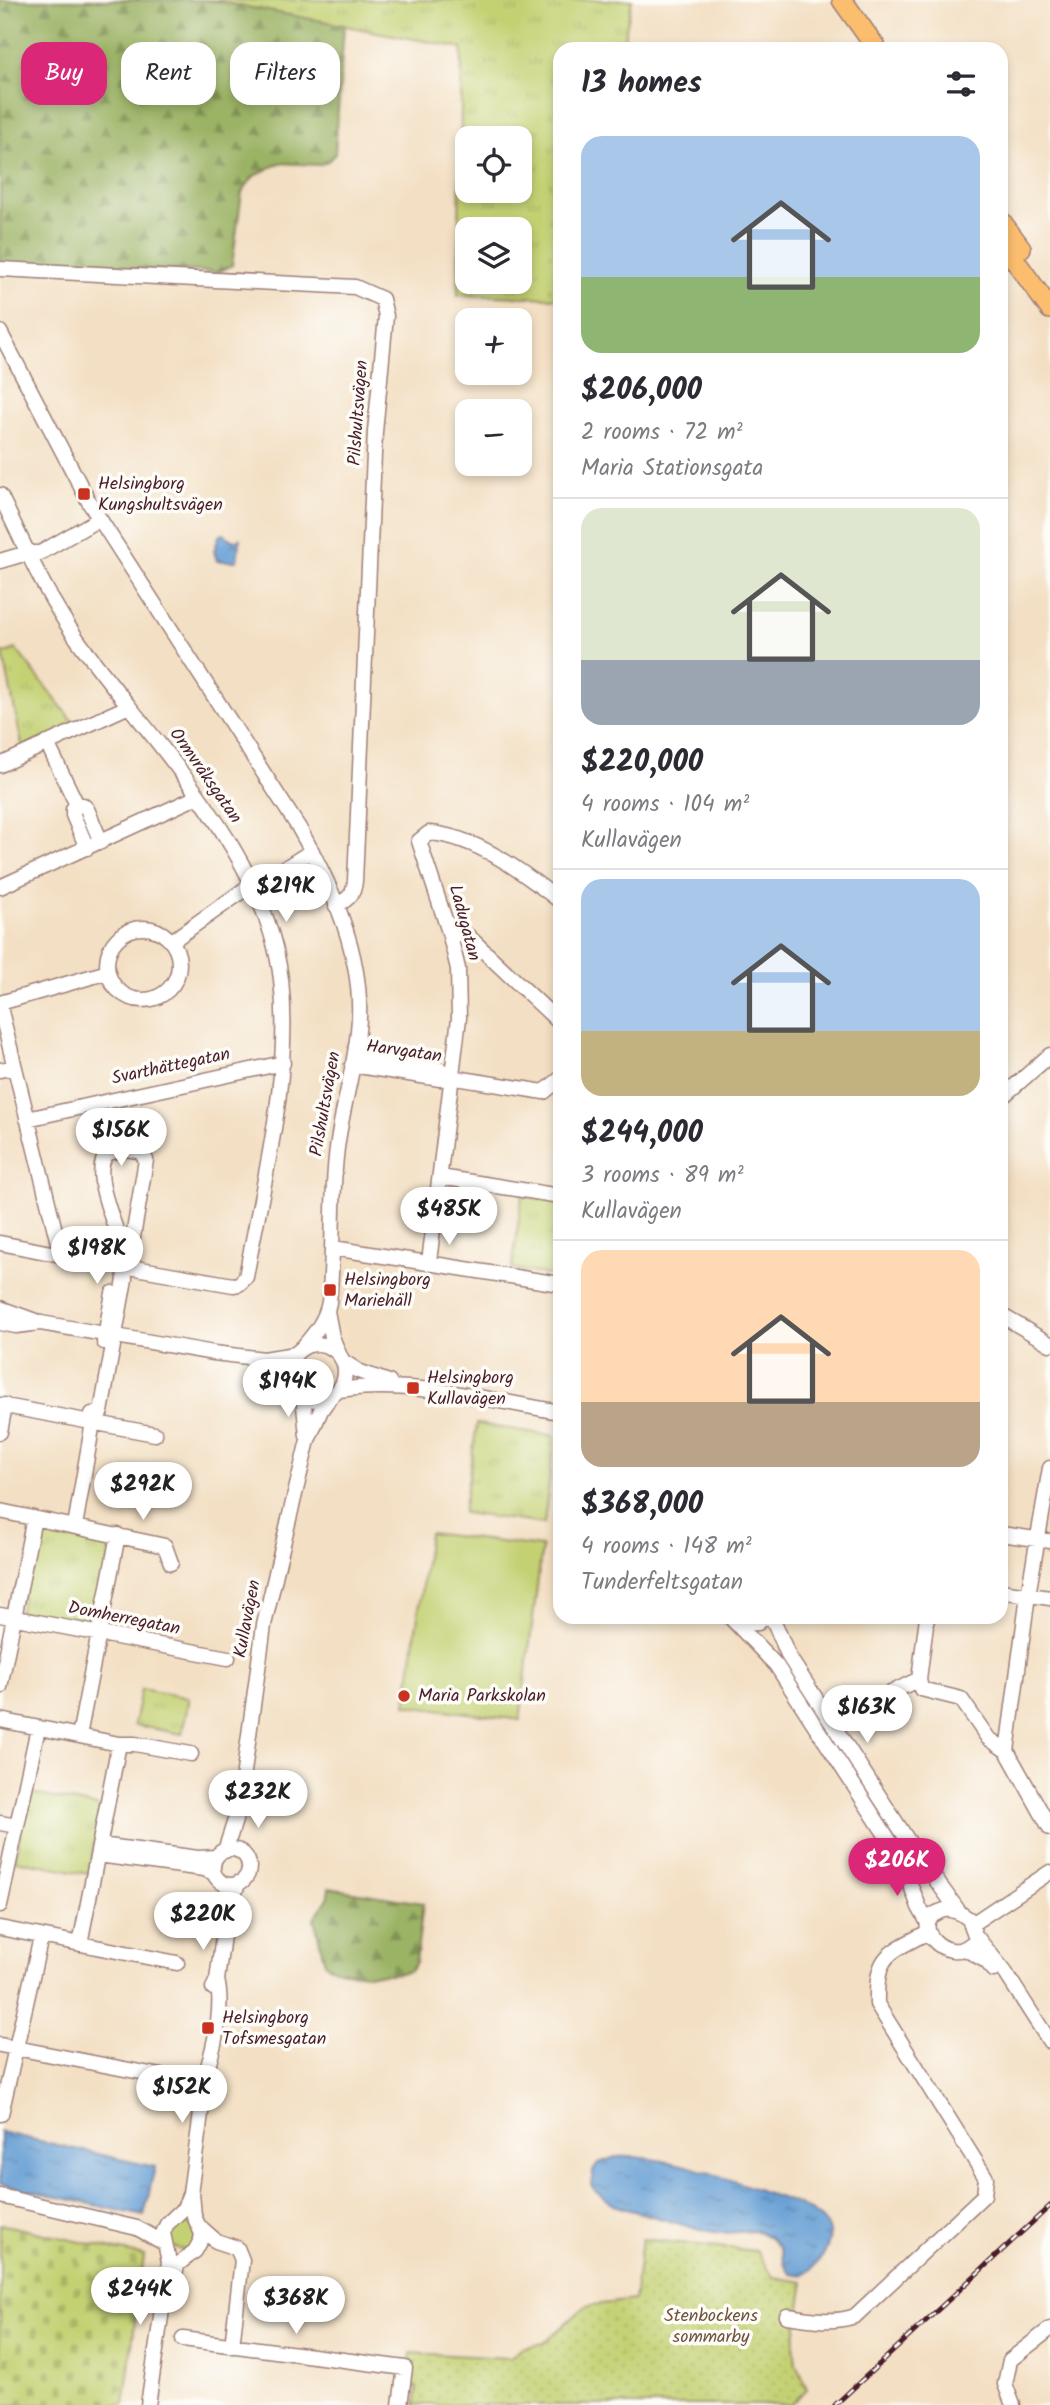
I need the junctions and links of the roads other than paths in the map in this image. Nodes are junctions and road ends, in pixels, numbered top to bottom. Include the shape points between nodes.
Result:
1 (828, 0) edge
2 (842, 0) edge
3 (858, 42) edge
4 (872, 42) edge
5 (1008, 231) edge
6 (1008, 250) edge
7 (0, 269) edge
8 (1050, 289) edge
9 (1050, 309) edge
10 (0, 332) edge
11 (0, 495) edge
12 (97, 515) junction
13 (27, 553) junction
14 (0, 561) edge
15 (127, 707) junction
16 (47, 743) junction
17 (0, 765) edge
18 (199, 796) junction
19 (77, 805) junction
20 (101, 842) junction
21 (309, 847) junction
22 (87, 848) junction
23 (251, 885) junction
24 (0, 887) edge
25 (553, 896) edge
26 (336, 906) junction
27 (449, 932) junction
28 (172, 941) junction
29 (108, 972) junction
30 (0, 1005) edge
31 (553, 1016) edge
32 (1050, 1055) edge
33 (354, 1059) junction
34 (283, 1063) junction
35 (7, 1068) edge
36 (450, 1077) junction
37 (553, 1085) edge
38 (1008, 1092) edge
39 (27, 1119) junction
40 (440, 1177) junction
41 (553, 1195) edge
42 (0, 1243) edge
43 (333, 1248) junction
44 (61, 1255) junction
45 (124, 1262) junction
46 (429, 1262) junction
47 (553, 1283) edge
48 (0, 1308) edge
49 (327, 1311) junction
50 (1008, 1319) edge
51 (0, 1323) edge
52 (41, 1323) junction
53 (110, 1335) junction
54 (1050, 1344) edge
55 (299, 1351) junction
56 (247, 1358) junction
57 (341, 1358) junction
58 (291, 1381) junction
59 (400, 1386) junction
60 (335, 1393) junction
61 (303, 1396) junction
62 (2, 1405) edge
63 (553, 1411) edge
64 (93, 1422) junction
65 (0, 1432) edge
66 (155, 1434) dead end
67 (308, 1440) junction
68 (1050, 1468) edge
69 (0, 1511) edge
70 (34, 1518) junction
71 (75, 1526) junction
72 (118, 1535) junction
73 (1008, 1535) edge
74 (1043, 1540) edge
75 (171, 1563) dead end
76 (1008, 1592) edge
77 (1028, 1595) junction
78 (1050, 1598) edge
79 (7, 1617) edge
80 (738, 1624) edge
81 (775, 1624) edge
82 (926, 1624) edge
83 (99, 1634) junction
84 (228, 1658) dead end
85 (919, 1679) junction
86 (0, 1687) edge
87 (840, 1718) dead end
88 (0, 1720) edge
89 (38, 1728) junction
90 (79, 1736) junction
91 (119, 1744) junction
92 (1007, 1751) junction
93 (191, 1754) dead end
94 (239, 1808) junction
95 (0, 1823) edge
96 (17, 1826) junction
97 (1050, 1828) edge
98 (99, 1850) junction
99 (221, 1854) junction
100 (244, 1856) junction
101 (1050, 1872) edge
102 (217, 1877) junction
103 (238, 1884) junction
104 (0, 1905) edge
105 (960, 1913) junction
106 (0, 1928) edge
107 (224, 1928) junction
108 (928, 1928) junction
109 (974, 1929) junction
110 (41, 1937) junction
111 (80, 1944) junction
112 (965, 1949) junction
113 (177, 1964) dead end
114 (1046, 2036) edge
115 (0, 2045) edge
116 (16, 2048) junction
117 (161, 2076) dead end
118 (1, 2114) edge
119 (192, 2185) junction
120 (0, 2196) edge
121 (170, 2221) junction
122 (198, 2225) junction
123 (137, 2228) junction
124 (165, 2245) junction
125 (223, 2245) junction
126 (192, 2252) junction
127 (787, 2316) dead end
128 (1050, 2329) edge
129 (183, 2339) dead end
130 (232, 2346) junction
131 (148, 2405) edge
132 (156, 2405) edge
133 (400, 2405) edge
134 (1013, 2405) edge

1 - 3 main road
2 - 4 main road
5 - 8 main road
6 - 9 main road
7 - 26 street, Pilshultsvägen via 355,287 385,303 355,881 354,892
10 - 12 street, Pilshultsvägen
11 - 13 street, Ormvråksgatan
12 - 13 street
12 - 21 street, Pilshultsvägen
13 - 14 street
13 - 15 street, Ormvråksgatan via 54,604
15 - 16 street
15 - 18 street, Ormvråksgatan
16 - 17 street
16 - 19 street
18 - 20 street
18 - 23 street, Ormvråksgatan
19 - 20 street via 87,809
19 - 22 street via 73,815
20 - 22 street
21 - 23 street via 263,882
21 - 26 street, Pilshultsvägen
22 - 24 street
23 - 28 street
23 - 34 street, Ormvråksgatan via 271,934 281,978
25 - 27 street, Ladugatan via 509,864 465,842 429,833 419,841
26 - 33 street, Pilshultsvägen via 358,983
27 - 31 street via 468,936
27 - 36 street, Ladugatan via 458,969 459,1018
28 - 29 street via 151,928 124,933 111,946
28 - 29 street via 179,970 173,984 156,998 126,996 114,986
29 - 30 street
30 - 35 street
32 - 38 street
33 - 36 street, Harvgatan via 440,1079
33 - 43 street, Pilshultsvägen via 336,1154
34 - 39 street, Svarthättegatan
34 - 45 street, Ormvråksgatan via 246,1277 233,1285
35 - 39 street
36 - 37 street, Harvgatan via 544,1092
36 - 40 street, Ladugatan
39 - 44 street
40 - 41 street
40 - 46 street, Ladugatan
42 - 44 street, Ormvråksgatan
43 - 46 street
43 - 49 street, Pilshultsvägen
44 - 45 street, Ormvråksgatan
45 - 45 street via 100,1172 108,1153 126,1149 141,1152 146,1160 133,1237
45 - 53 street via 125,1279
46 - 47 street
48 - 52 street
49 - 55 street, Pilshultsvägen
49 - 57 street, Pilshultsvägen
50 - 54 street
51 - 52 street
52 - 53 street
53 - 56 street
53 - 64 street via 101,1412
55 - 56 street
55 - 57 street via 322,1344
55 - 58 street via 289,1369
56 - 58 street
57 - 59 street via 358,1371
57 - 60 street via 345,1379
58 - 61 street
59 - 60 street via 360,1386
59 - 63 street
60 - 61 street via 315,1400
60 - 67 street, Kullavägen via 321,1410
61 - 67 street, Kullavägen
62 - 64 street
62 - 65 street
64 - 66 street
64 - 71 street
67 - 94 street, Kullavägen via 264,1625
68 - 74 street
69 - 70 street
70 - 71 street
70 - 79 street
71 - 72 street
72 - 75 street via 165,1546
72 - 83 street
73 - 74 street
74 - 77 street
76 - 77 street
77 - 78 street
77 - 92 street
79 - 83 street, Domherregatan
79 - 86 street
80 - 108 street via 776,1665 900,1857
81 - 105 street via 790,1660
82 - 85 street
83 - 84 street, Domherregatan
83 - 90 street
85 - 87 street
85 - 92 street via 921,1689 961,1699 988,1738
88 - 89 street
89 - 90 street
89 - 96 street
90 - 91 street
91 - 93 street
91 - 98 street
92 - 97 street
94 - 99 street, Kullavägen
94 - 100 street, Kullavägen
95 - 96 street
96 - 104 street
98 - 99 street via 198,1858
98 - 102 street via 204,1869
98 - 111 street
99 - 100 street via 235,1850
99 - 102 street, Kullavägen via 213,1865
100 - 103 street, Kullavägen via 248,1870
101 - 109 street
102 - 103 street via 229,1885
102 - 107 street, Kullavägen via 223,1893
103 - 107 street, Kullavägen
105 - 108 street via 940,1911
105 - 109 street
106 - 110 street
107 - 119 street, Kullavägen via 218,2014
108 - 112 street via 942,1947
108 - 127 street via 880,1965 877,2004 986,2178 984,2195 855,2316 826,2322
109 - 112 street
109 - 114 street
110 - 111 street
110 - 116 street
111 - 113 street
112 - 114 street via 986,1961
115 - 116 street
116 - 117 street
116 - 118 street
119 - 121 street, Kullavägen via 184,2208
119 - 122 street, Kullavägen
120 - 123 street
121 - 122 street via 185,2217
121 - 123 street
121 - 124 street, Kullavägen via 163,2233
122 - 125 street
122 - 126 street, Kullavägen via 201,2240
123 - 124 street
124 - 126 street via 177,2255
124 - 131 street, Kullavägen via 169,2262
125 - 126 street
125 - 130 street via 237,2248 242,2260
126 - 132 street, Kullavägen via 178,2264 172,2282
128 - 134 street via 1008,2363 1005,2384
129 - 130 street
130 - 133 street via 405,2368

